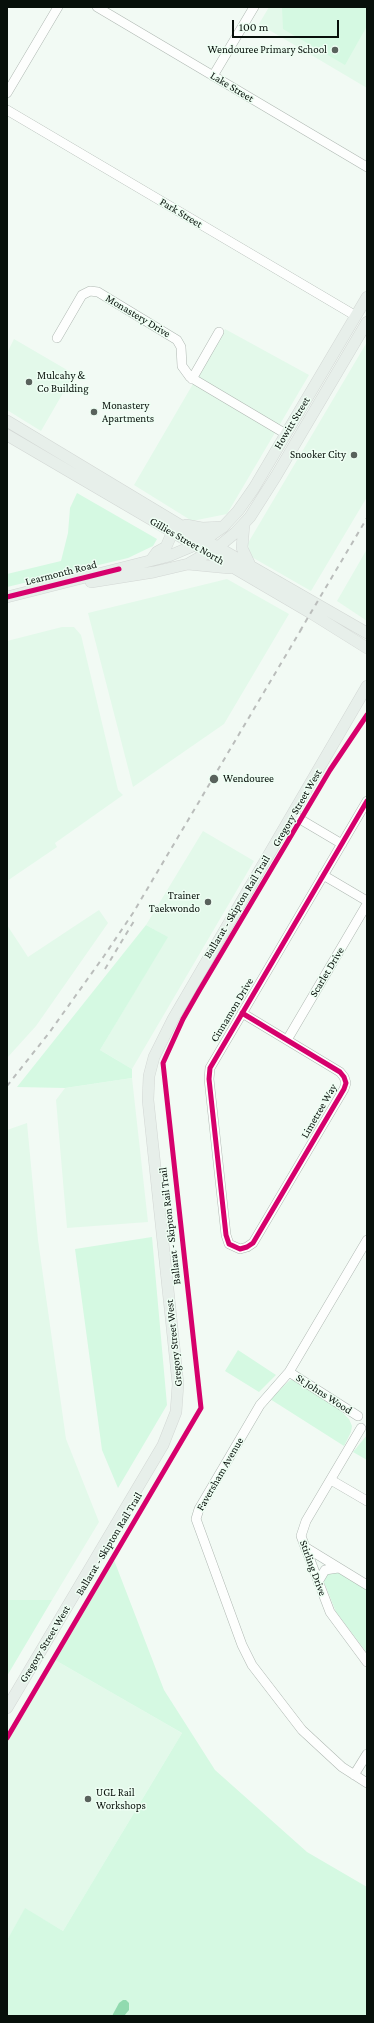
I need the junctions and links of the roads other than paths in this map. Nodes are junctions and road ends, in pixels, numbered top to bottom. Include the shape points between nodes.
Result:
1 (58, 7) edge
2 (97, 7) edge
3 (254, 7) edge
4 (213, 76) junction
5 (7, 92) edge
6 (7, 110) edge
7 (367, 167) edge
8 (367, 297) edge
9 (356, 316) junction
10 (367, 322) edge
11 (219, 332) dead end
12 (57, 338) dead end
13 (338, 346) junction
14 (349, 352) junction
15 (192, 379) junction
16 (7, 421) edge
17 (286, 434) junction
18 (7, 435) edge
19 (297, 440) junction
20 (244, 524) junction
21 (223, 527) junction
22 (176, 528) junction
23 (206, 540) junction
24 (195, 546) junction
25 (218, 547) junction
26 (208, 553) junction
27 (151, 561) junction
28 (188, 564) junction
29 (250, 566) junction
30 (234, 568) junction
31 (7, 597) edge
32 (7, 603) edge
33 (367, 632) edge
34 (367, 648) edge
35 (367, 686) edge
36 (367, 699) edge
37 (335, 744) junction
38 (367, 801) edge
39 (293, 815) junction
40 (342, 844) junction
41 (323, 875) junction
42 (367, 902) edge
43 (242, 1013) junction
44 (287, 1040) junction
45 (367, 1240) edge
46 (238, 1248) joint
47 (289, 1372) junction
48 (363, 1414) edge
49 (364, 1429) edge
50 (331, 1480) junction
51 (367, 1501) edge
52 (304, 1547) junction
53 (338, 1568) junction
54 (318, 1582) junction
55 (367, 1585) edge
56 (367, 1662) edge
57 (7, 1708) edge
58 (367, 1754) edge
59 (354, 1775) junction
60 (367, 1782) edge

1 - 5 street
2 - 4 street, Lake Street
3 - 4 street
4 - 7 street, Lake Street
6 - 9 street, Park Street
8 - 9 main road, Howitt Street
9 - 13 main road, Howitt Street
10 - 14 main road, Howitt Street
11 - 15 street
12 - 15 street, Monastery Drive via 82,296 89,291 95,291 177,340 182,368
13 - 14 main road
13 - 17 main road, Howitt Street
14 - 19 main road, Howitt Street
15 - 17 street, Monastery Drive
16 - 22 main road, Gillies Street North
17 - 19 main road
17 - 21 main road, Howitt Street via 250,494
18 - 22 main road, Gillies Street North
19 - 20 main road, Howitt Street
20 - 25 main road, Howitt Street
20 - 29 main road via 242,548
21 - 22 main road
21 - 23 main road, Howitt Street
22 - 23 main road, Gillies Street North
22 - 24 main road, Gillies Street North
22 - 27 main road via 166,547 157,552
23 - 24 main road, Howitt Street
23 - 25 main road, Gillies Street North
24 - 26 main road, Gillies Street North
24 - 27 main road, Learmonth Road
25 - 26 main road, Howitt Street
25 - 29 main road, Gillies Street North
26 - 28 main road, Learmonth Road
26 - 30 main road, Gillies Street North
27 - 31 main road, Learmonth Road
28 - 30 main road
28 - 32 main road, Learmonth Road via 70,586
29 - 33 main road, Gillies Street North
30 - 34 main road, Gillies Street North
35 - 37 main road, Gregory Street West
36 - 37 main road, Gregory Street West
37 - 39 main road, Gregory Street West
38 - 40 street, Cinnamon Drive
39 - 40 street
39 - 57 main road, Gregory Street West via 163,1038 150,1070 150,1124 178,1384 178,1404 174,1418 163,1445
40 - 41 street, Cinnamon Drive
41 - 42 street
41 - 43 street, Cinnamon Drive
42 - 44 street, Scarlet Drive
43 - 44 street, Limetree Way
43 - 46 street, Cinnamon Drive via 211,1065 208,1075 226,1235 229,1244
44 - 46 street, Limetree Way via 341,1072 345,1086 253,1243
45 - 47 street, Faversham Avenue
47 - 48 street, St Johns Wood
47 - 59 street, Faversham Avenue via 260,1405 198,1511 196,1522 242,1645 252,1665 299,1726
48 - 49 street via 358,1424
49 - 50 street, Stirling Drive
50 - 51 street
50 - 52 street, Stirling Drive via 302,1529
52 - 53 street
52 - 54 street, Stirling Drive
53 - 54 street via 325,1570
53 - 55 street
54 - 56 street, Stirling Drive via 331,1614
58 - 59 street
59 - 60 street, Faversham Avenue

